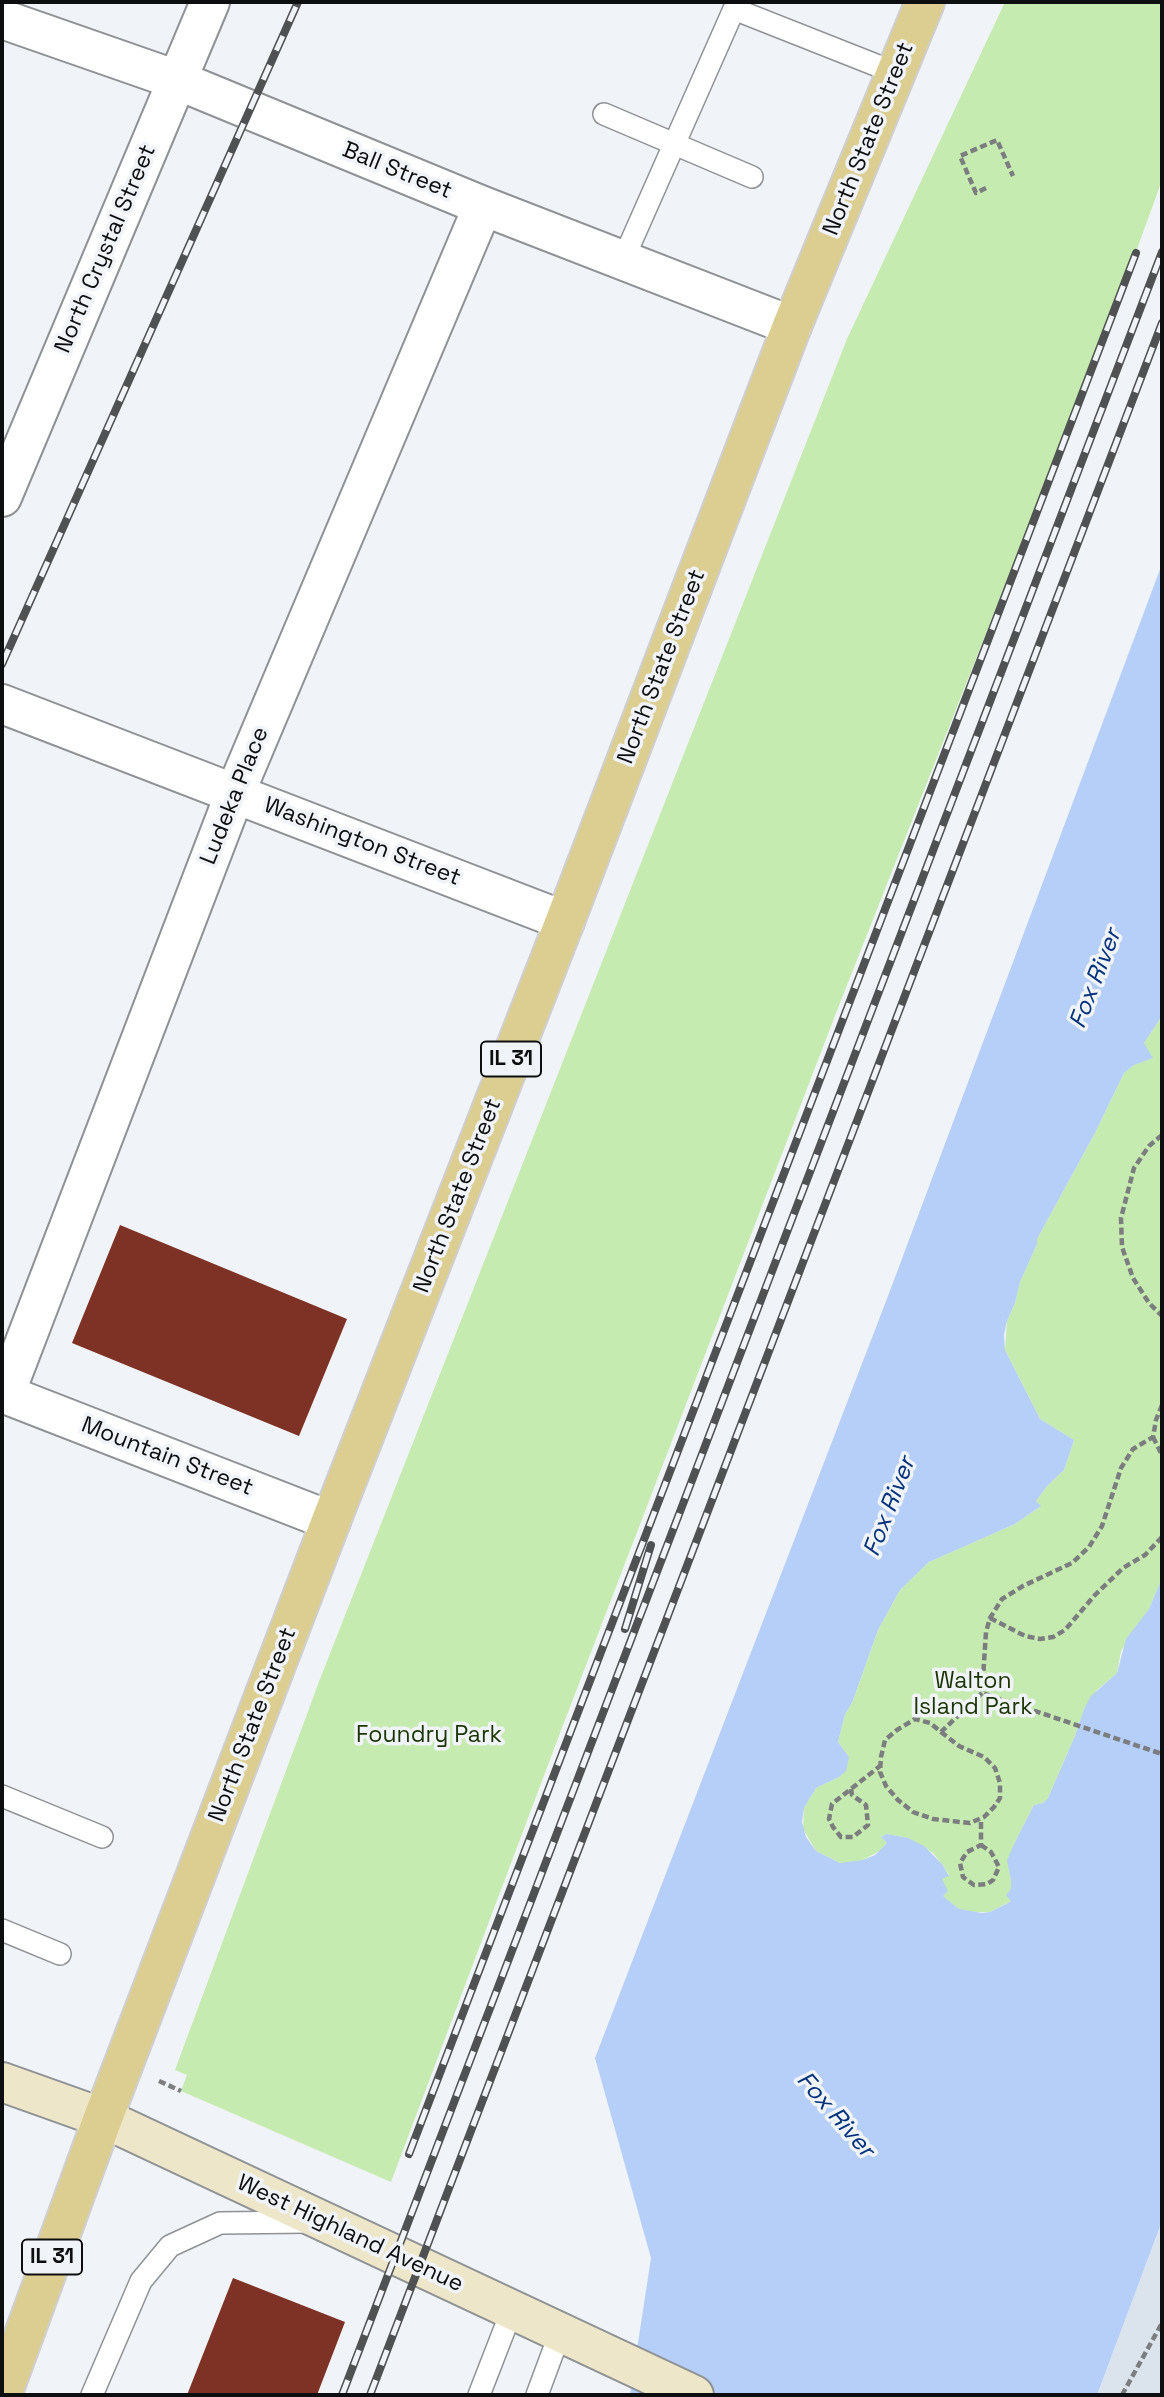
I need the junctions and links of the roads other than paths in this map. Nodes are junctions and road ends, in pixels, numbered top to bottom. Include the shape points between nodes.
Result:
1 (210, 2) edge
2 (925, 2) edge
3 (726, 5) edge
4 (2, 19) edge
5 (896, 73) junction
6 (177, 80) junction
7 (604, 114) dead end
8 (674, 145) junction
9 (752, 177) dead end
10 (483, 206) junction
11 (623, 261) junction
12 (792, 326) junction
13 (2, 497) edge
14 (2, 704) edge
15 (235, 793) junction
16 (565, 920) junction
17 (4, 1393) edge
18 (331, 1521) junction
19 (2, 1796) edge
20 (102, 1837) dead end
21 (2, 1930) edge
22 (60, 1954) dead end
23 (2, 2082) edge
24 (103, 2118) junction
25 (324, 2222) junction
26 (512, 2309) junction
27 (574, 2339) junction
28 (2, 2395) edge
29 (92, 2395) edge
30 (480, 2395) edge
31 (537, 2395) edge
32 (694, 2395) edge

1 - 6 street, North Crystal Street
2 - 5 main road, North State Street / IL 31
3 - 5 lane
3 - 8 lane
4 - 6 street, Ball Street
5 - 12 main road, North State Street / IL 31
6 - 10 street, Ball Street
6 - 13 street, North Crystal Street
7 - 8 lane
8 - 9 lane
8 - 11 lane
10 - 11 street, Ball Street
10 - 15 street, Ludeka Place
11 - 12 street, Ball Street
12 - 16 main road, North State Street / IL 31
14 - 15 street, Washington Street
15 - 16 street, Washington Street
15 - 17 street, Ludeka Place
16 - 18 main road, North State Street / IL 31
17 - 18 street, Mountain Street
18 - 24 main road, North State Street / IL 31
19 - 20 lane
21 - 22 lane
23 - 24 main road, West Highland Avenue
24 - 25 main road, West Highland Avenue
24 - 28 main road, North State Street / IL 31
25 - 26 main road, West Highland Avenue
25 - 29 lane via 220,2223 170,2246 141,2281
26 - 27 main road, West Highland Avenue
26 - 30 lane
27 - 31 lane
27 - 32 main road, West Highland Avenue

